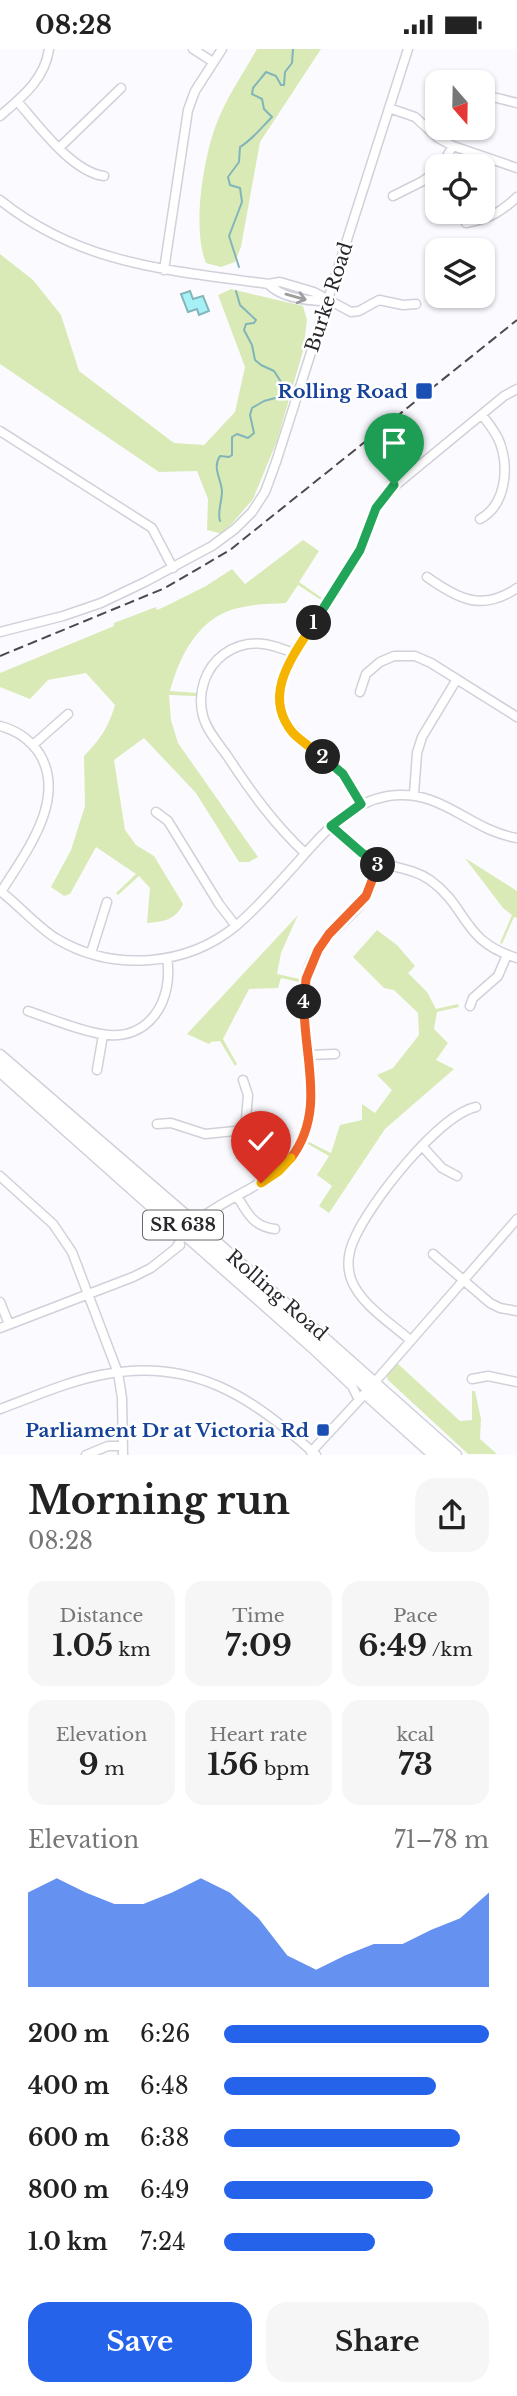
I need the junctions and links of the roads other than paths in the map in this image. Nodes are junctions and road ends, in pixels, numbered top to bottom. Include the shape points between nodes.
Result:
1 (49, 49) edge
2 (193, 49) edge
3 (222, 49) edge
4 (408, 49) edge
5 (213, 62) junction
6 (121, 88) dead end
7 (495, 98) edge
8 (17, 101) junction
9 (517, 103) edge
10 (389, 108) junction
11 (0, 116) edge
12 (453, 146) junction
13 (59, 148) junction
14 (448, 154) edge
15 (517, 168) edge
16 (104, 176) dead end
17 (425, 180) edge
18 (393, 196) dead end
19 (517, 197) edge
20 (0, 199) edge
21 (495, 215) edge
22 (164, 270) junction
23 (328, 301) junction
24 (416, 305) dead end
25 (517, 389) edge
26 (482, 415) junction
27 (0, 431) edge
28 (480, 519) dead end
29 (173, 568) junction
30 (427, 577) dead end
31 (517, 588) edge
32 (0, 632) edge
33 (295, 654) junction
34 (457, 679) junction
35 (360, 692) dead end
36 (68, 714) dead end
37 (517, 717) edge
38 (0, 726) edge
39 (33, 745) junction
40 (414, 795) junction
41 (361, 804) junction
42 (156, 812) dead end
43 (331, 826) junction
44 (517, 838) edge
45 (305, 853) junction
46 (379, 862) junction
47 (1, 891) edge
48 (107, 902) dead end
49 (236, 926) junction
50 (91, 953) junction
51 (507, 955) junction
52 (167, 958) junction
53 (517, 958) edge
54 (470, 1006) dead end
55 (28, 1011) dead end
56 (103, 1035) junction
57 (335, 1054) dead end
58 (0, 1055) edge
59 (308, 1055) junction
60 (0, 1064) edge
61 (97, 1070) dead end
62 (0, 1073) edge
63 (243, 1080) dead end
64 (476, 1107) dead end
65 (157, 1124) dead end
66 (245, 1130) junction
67 (422, 1146) junction
68 (293, 1154) junction
69 (0, 1176) edge
70 (457, 1176) dead end
71 (237, 1196) junction
72 (517, 1219) edge
73 (275, 1230) dead end
74 (187, 1235) junction
75 (433, 1254) dead end
76 (463, 1280) junction
77 (89, 1294) junction
78 (0, 1302) edge
79 (517, 1311) edge
80 (9, 1324) junction
81 (0, 1328) edge
82 (304, 1332) junction
83 (410, 1340) junction
84 (316, 1352) junction
85 (118, 1373) junction
86 (472, 1379) dead end
87 (517, 1382) edge
88 (364, 1392) junction
89 (0, 1409) edge
90 (123, 1450) edge
91 (312, 1453) edge
92 (86, 1454) edge
93 (432, 1454) edge
94 (443, 1454) edge
95 (456, 1454) edge

1 - 8 street via 41,74
2 - 5 street
3 - 5 street
4 - 10 street, Burke Road
5 - 22 street via 188,110
6 - 13 street
7 - 9 street
8 - 11 street
8 - 13 street
10 - 12 street via 415,117
10 - 23 street, Burke Road
12 - 14 street
12 - 15 street
13 - 16 street via 88,172
17 - 18 street
19 - 21 street
20 - 22 street via 28,221 80,246
22 - 23 street via 280,282
23 - 24 street via 354,312 379,300
23 - 29 street, Burke Road via 260,502 224,538
25 - 26 street
26 - 28 street via 499,441 505,467 499,497
26 - 33 street via 385,494 360,550
27 - 29 street via 152,528
29 - 32 street, Burke Road via 81,610
30 - 31 street via 449,593 472,601 495,599
33 - 41 street via 280,686 282,715 297,736 343,774
33 - 45 street via 262,643 231,649 208,671 201,703 208,728 249,789
34 - 35 street via 419,657 394,656 369,671
34 - 37 street
34 - 40 street via 422,737
36 - 39 street
38 - 39 street
39 - 47 street via 47,773 48,803 28,848
40 - 41 street
40 - 44 street via 446,805 493,832
41 - 43 street
42 - 49 street via 168,821
43 - 45 street
43 - 46 street
45 - 49 street
46 - 51 street via 431,880 479,939
46 - 59 street via 366,896 329,934 309,967 303,1001
47 - 50 street via 49,933
48 - 50 street
49 - 52 street via 194,951
50 - 52 street via 127,960
51 - 53 street
51 - 54 street via 498,976
52 - 56 street via 169,988 156,1014 132,1031
55 - 56 street
56 - 61 street
57 - 59 street
58 - 74 main road, Rolling Road / SR 638
59 - 68 street via 311,1110
60 - 74 main road, Rolling Road / SR 638
62 - 74 street, Rolling Road
63 - 66 street via 248,1095
64 - 67 street via 461,1112
65 - 66 street via 171,1123 205,1134
66 - 68 street via 269,1138
67 - 70 street via 442,1168
67 - 83 street via 402,1166 360,1229 349,1257 351,1279 359,1293
68 - 71 street via 274,1175
69 - 77 street via 63,1237
71 - 73 street via 253,1220
71 - 74 street via 212,1209
72 - 76 street
74 - 77 street via 143,1272
74 - 82 main road, Rolling Road / SR 638
74 - 84 street, Rolling Road
74 - 88 main road, Rolling Road / SR 638
75 - 76 street
76 - 79 street via 490,1303
76 - 83 street
77 - 80 street
77 - 85 street
78 - 80 street
80 - 81 street
82 - 84 main road
82 - 88 main road, Rolling Road / SR 638
83 - 88 street
84 - 88 street, Rolling Road
85 - 89 street via 71,1383
85 - 90 street
85 - 91 street via 166,1372 221,1386 264,1410
86 - 87 street via 488,1375
88 - 91 street
88 - 93 street, Rolling Road
88 - 94 main road, Rolling Road / SR 638
88 - 95 main road, Rolling Road / SR 638
90 - 92 street via 108,1446

